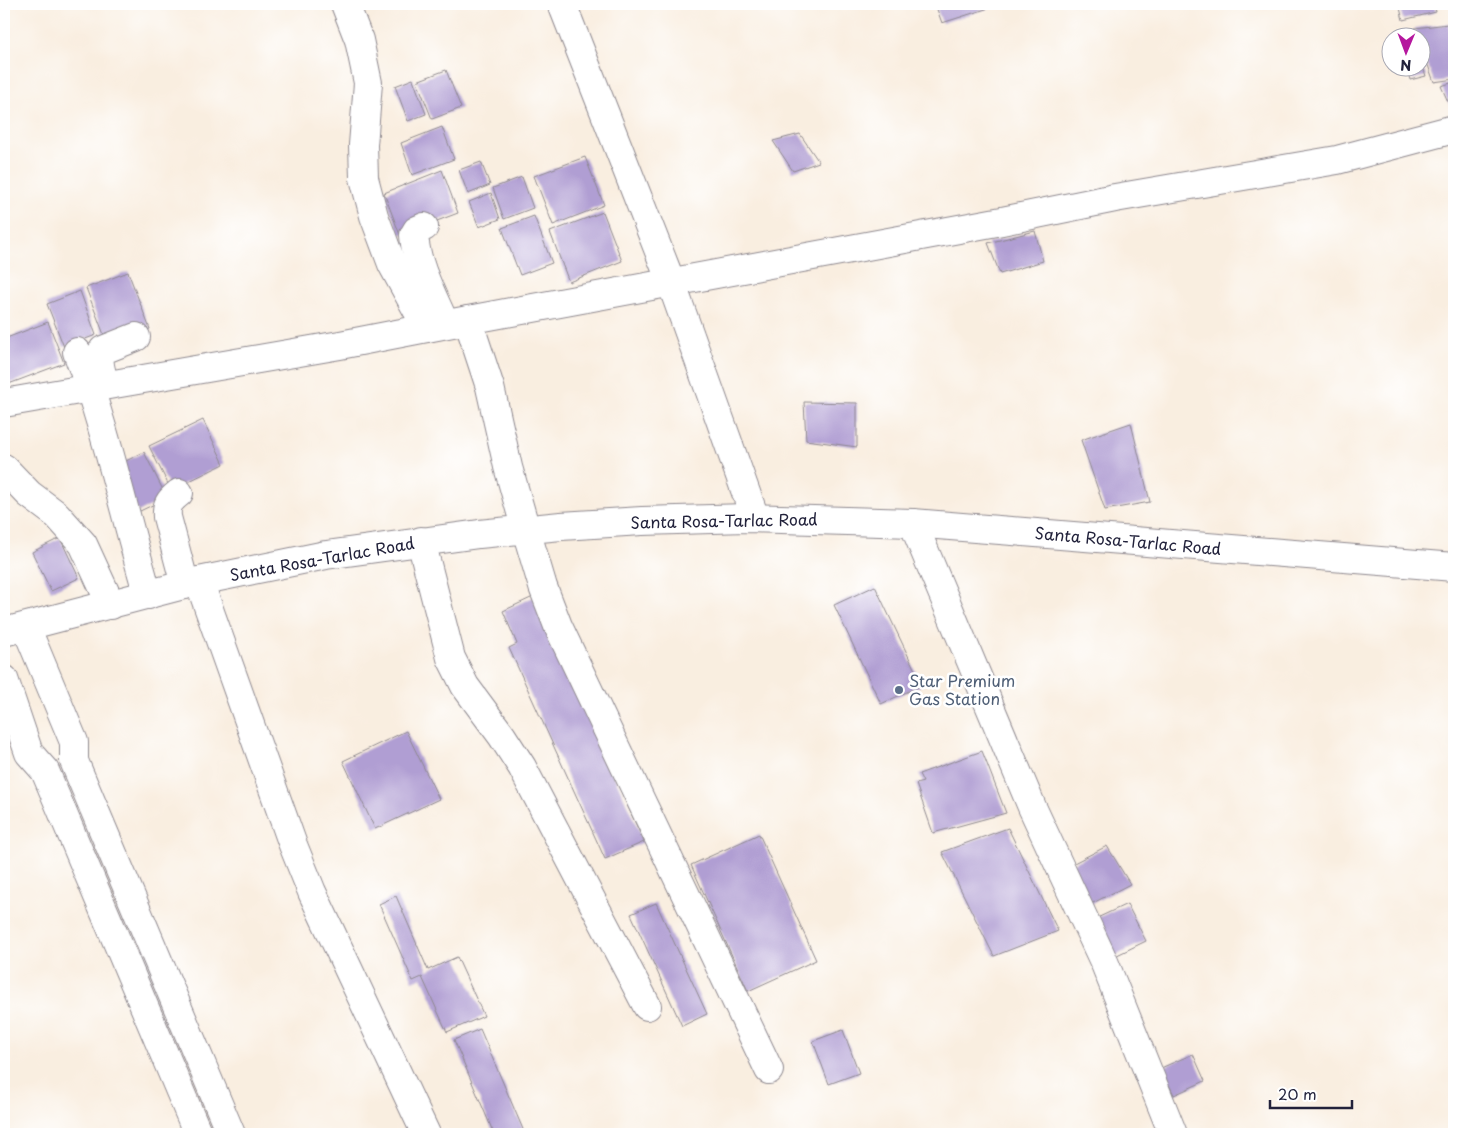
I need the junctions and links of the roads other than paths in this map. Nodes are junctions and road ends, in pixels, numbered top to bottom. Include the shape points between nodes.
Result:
1 (345, 4) edge
2 (562, 4) edge
3 (1454, 129) edge
4 (424, 227) dead end
5 (671, 282) junction
6 (447, 324) junction
7 (136, 337) dead end
8 (77, 352) dead end
9 (98, 387) junction
10 (4, 403) edge
11 (4, 468) edge
12 (179, 493) dead end
13 (755, 518) junction
14 (913, 523) junction
15 (526, 530) junction
16 (421, 541) junction
17 (1454, 568) edge
18 (192, 583) junction
19 (148, 595) junction
20 (111, 605) junction
21 (15, 630) edge
22 (4, 679) edge
23 (648, 1006) dead end
24 (769, 1070) dead end
25 (198, 1134) edge
26 (231, 1134) edge
27 (426, 1134) edge
28 (1173, 1134) edge

1 - 6 main road via 359,40 368,83 364,178 374,216 392,264
2 - 5 main road
3 - 5 main road via 1337,160 1115,198
4 - 6 main road via 414,235 415,248
5 - 6 main road
5 - 13 main road
6 - 9 main road
6 - 15 main road via 490,387
7 - 9 main road via 103,350
8 - 9 main road
9 - 10 main road
9 - 19 main road via 127,527
11 - 20 main road via 28,494 58,515 83,544
12 - 18 main road via 166,507 167,517
13 - 14 main road, Santa Rosa-Tarlac Road
13 - 15 main road, Santa Rosa-Tarlac Road via 599,523
14 - 17 main road, Santa Rosa-Tarlac Road
14 - 28 main road via 1032,807 1105,964
15 - 16 main road, Santa Rosa-Tarlac Road
15 - 24 main road via 558,626
16 - 18 main road, Santa Rosa-Tarlac Road via 326,555
16 - 23 main road via 454,665 522,767
18 - 19 main road, Santa Rosa-Tarlac Road
18 - 27 main road via 312,892
19 - 20 main road, Santa Rosa-Tarlac Road
20 - 21 main road, Santa Rosa-Tarlac Road
21 - 26 main road via 74,742 74,761
22 - 25 main road via 29,754 46,771

